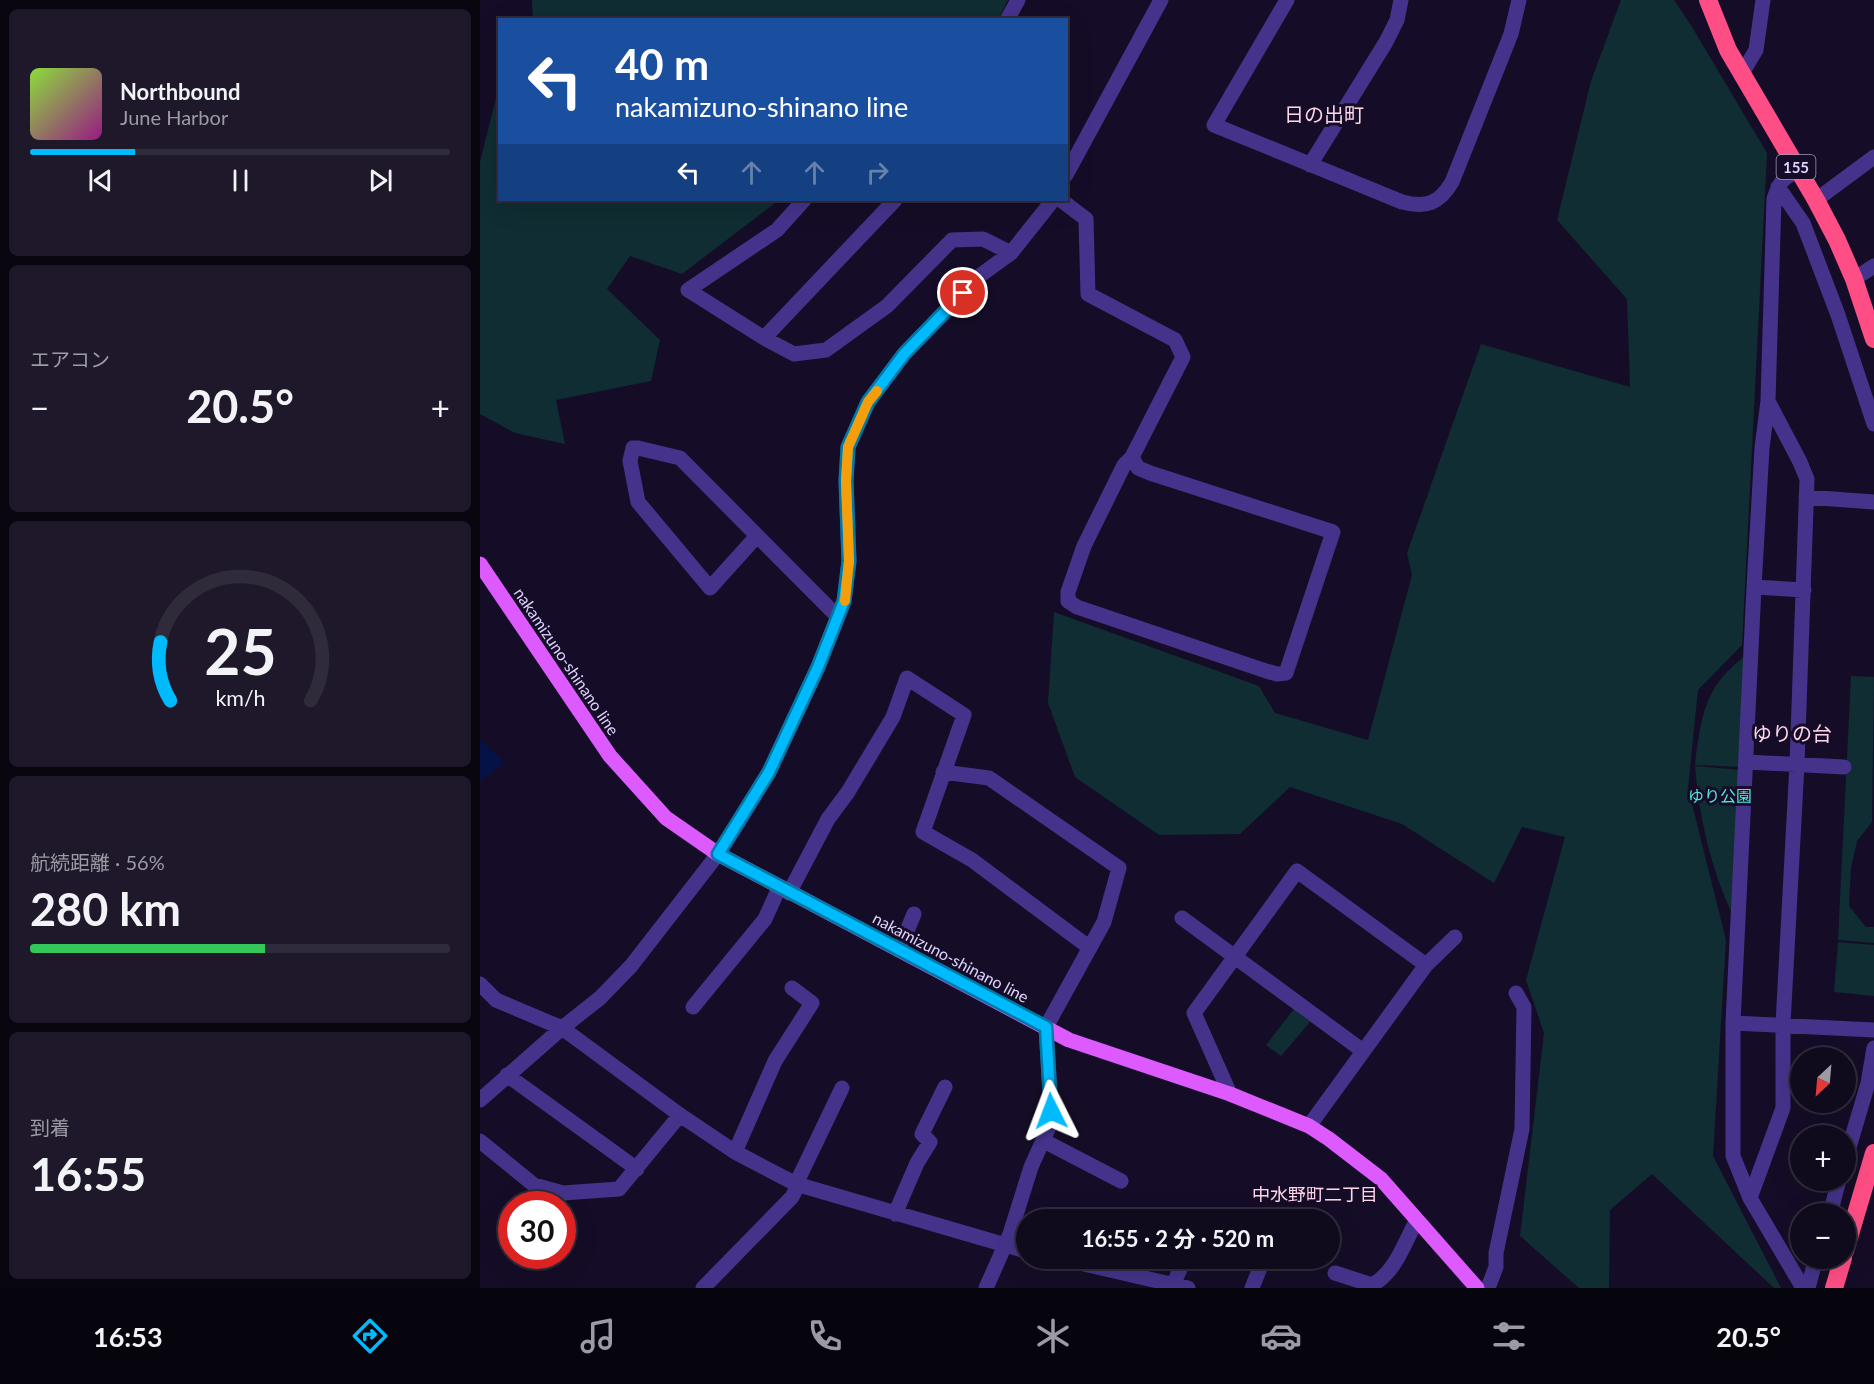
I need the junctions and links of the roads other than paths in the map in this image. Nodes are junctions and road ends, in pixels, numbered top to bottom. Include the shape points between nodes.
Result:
1 (1018, 0) edge
2 (1161, 0) edge
3 (1287, 0) edge
4 (1401, 0) edge
5 (1519, 0) edge
6 (1708, 0) edge
7 (1763, 0) edge
8 (1008, 18) edge
9 (1741, 75) junction
10 (1874, 157) edge
11 (1310, 165) junction
12 (1068, 172) edge
13 (1799, 172) junction
14 (1778, 187) junction
15 (1816, 200) junction
16 (803, 201) edge
17 (893, 201) edge
18 (1052, 201) edge
19 (1062, 201) edge
20 (1011, 253) junction
21 (1874, 266) edge
22 (1854, 279) junction
23 (764, 338) junction
24 (1874, 339) edge
25 (1768, 401) junction
26 (1874, 424) edge
27 (1132, 457) junction
28 (1806, 497) junction
29 (1874, 502) edge
30 (756, 537) dead end
31 (480, 564) edge
32 (1754, 587) junction
33 (1804, 590) junction
34 (838, 617) junction
35 (1747, 762) junction
36 (1797, 764) junction
37 (1844, 767) dead end
38 (943, 772) junction
39 (718, 854) junction
40 (784, 890) junction
41 (914, 914) dead end
42 (1182, 918) dead end
43 (1455, 937) dead end
44 (1090, 948) junction
45 (899, 950) junction
46 (1234, 955) junction
47 (1426, 965) junction
48 (480, 984) edge
49 (792, 988) dead end
50 (1516, 993) dead end
51 (693, 1007) dead end
52 (1733, 1023) junction
53 (1783, 1024) junction
54 (1046, 1027) junction
55 (562, 1028) junction
56 (1874, 1030) edge
57 (1874, 1048) edge
58 (1363, 1051) junction
59 (507, 1075) junction
60 (945, 1086) dead end
61 (842, 1088) dead end
62 (1230, 1094) junction
63 (480, 1100) edge
64 (680, 1115) junction
65 (1856, 1125) edge
66 (1309, 1126) junction
67 (480, 1141) edge
68 (1044, 1142) junction
69 (735, 1152) junction
70 (1874, 1153) edge
71 (637, 1169) junction
72 (1121, 1181) dead end
73 (797, 1184) junction
74 (1750, 1198) junction
75 (895, 1214) junction
76 (1856, 1214) edge
77 (1418, 1220) junction
78 (1004, 1246) junction
79 (1016, 1249) edge
80 (1106, 1269) edge
81 (1183, 1269) edge
82 (1260, 1269) edge
83 (1813, 1269) edge
84 (1840, 1269) edge
85 (1335, 1272) dead end
86 (1180, 1286) edge
87 (703, 1288) edge
88 (986, 1288) edge
89 (1252, 1288) edge
90 (1477, 1288) edge
91 (1488, 1288) edge
92 (1803, 1288) edge
93 (1808, 1288) edge
94 (1834, 1288) edge

1 - 8 street
2 - 12 street
3 - 11 street via 1214,125
4 - 11 street via 1386,42
5 - 11 street via 1511,34 1444,195 1418,207
6 - 9 highway, 155
7 - 9 street via 1756,50
9 - 13 highway, 155
10 - 15 street
13 - 14 street via 1788,174
13 - 15 highway, 155
14 - 25 street via 1774,199
14 - 26 street via 1803,223
15 - 22 highway, 155
16 - 23 street via 777,230 688,290
17 - 23 street
18 - 20 street
19 - 27 street via 1086,219 1088,294 1175,340 1184,357
20 - 23 street via 983,239 952,240 887,306 826,350 794,354
20 - 34 street via 978,277 904,354 868,402 848,447 849,561
21 - 22 street
22 - 24 highway, 155
25 - 28 street via 1807,479
25 - 32 street
27 - 27 street via 1138,468 1150,473 1334,532 1286,673 1255,668 1068,601 1084,546
28 - 29 street
28 - 33 street
30 - 34 street via 710,588 638,502 630,461 633,448 680,458
31 - 39 main road, nakamizuno-shinano line via 610,756 666,818
32 - 33 street
32 - 35 street
33 - 36 street
34 - 39 street via 769,772
35 - 36 street
35 - 52 street
36 - 37 street
36 - 53 street
38 - 40 street via 964,715 907,678 893,717
38 - 44 street via 923,832 972,860
38 - 44 street via 989,778 1119,868 1104,922
39 - 40 main road, nakamizuno-shinano line
39 - 55 street via 631,966 600,998
40 - 45 main road, nakamizuno-shinano line
40 - 51 street
41 - 45 street
42 - 46 street
43 - 47 street
44 - 54 street
45 - 54 main road, nakamizuno-shinano line
46 - 47 street via 1297,871
46 - 58 street
46 - 62 street via 1194,1013
47 - 58 street
48 - 55 street via 495,1000
49 - 69 street via 812,1003 775,1061
50 - 91 street via 1524,1007 1522,1129 1496,1267
52 - 53 street
52 - 74 street via 1732,1156
53 - 56 street
53 - 74 street via 1783,1108
54 - 62 main road, nakamizuno-shinano line via 1069,1040
54 - 68 street via 1051,1111
55 - 59 street
55 - 64 street
57 - 65 street
58 - 66 street
59 - 63 street
59 - 71 street
60 - 75 street via 922,1134 930,1142
61 - 73 street
62 - 66 main road, nakamizuno-shinano line
64 - 69 street
64 - 71 street
66 - 77 main road, nakamizuno-shinano line via 1381,1179
67 - 71 street via 534,1185 563,1193 619,1189
68 - 72 street
68 - 78 street via 1031,1167
69 - 73 street
70 - 76 highway
73 - 75 street
73 - 87 street via 792,1197
74 - 92 street
75 - 78 street
77 - 85 street via 1382,1280 1372,1285
77 - 90 main road, nakamizuno-shinano line
78 - 79 street
78 - 88 street
80 - 86 street
81 - 86 street
82 - 89 street
83 - 93 street
84 - 94 highway

